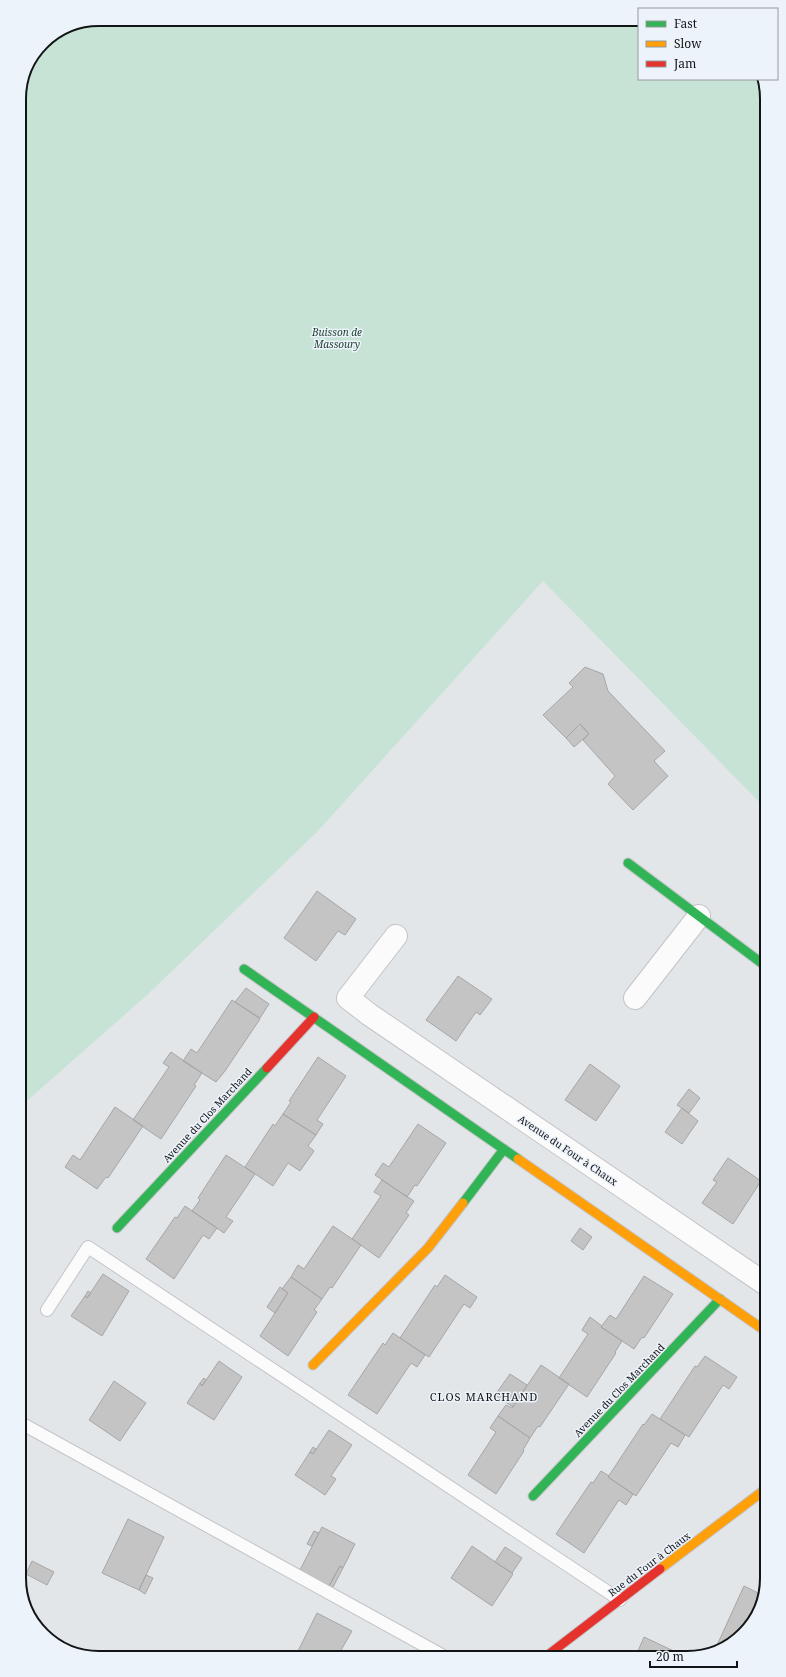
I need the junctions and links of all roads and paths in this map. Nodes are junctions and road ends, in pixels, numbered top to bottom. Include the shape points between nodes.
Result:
1 (628, 863) dead end
2 (699, 916) junction
3 (396, 936) dead end
4 (760, 962) edge
5 (244, 969) dead end
6 (634, 998) dead end
7 (314, 1017) junction
8 (504, 1149) junction
9 (117, 1228) dead end
10 (760, 1280) edge
11 (720, 1299) junction
12 (47, 1310) dead end
13 (760, 1327) edge
14 (313, 1365) dead end
15 (26, 1426) edge
16 (760, 1493) edge
17 (533, 1496) dead end
18 (620, 1600) junction
19 (434, 1651) edge
20 (553, 1651) edge

1 - 2 street
2 - 4 street
2 - 6 street
3 - 10 street, Avenue du Four à Chaux via 348,998
5 - 7 street
7 - 8 street
7 - 9 street, Avenue du Clos Marchand
8 - 11 street
8 - 14 street via 428,1248
11 - 13 street
11 - 17 street, Avenue du Clos Marchand
12 - 18 lane via 88,1247
15 - 19 lane
16 - 18 street, Rue du Four à Chaux
18 - 20 street, Rue du Four à Chaux

